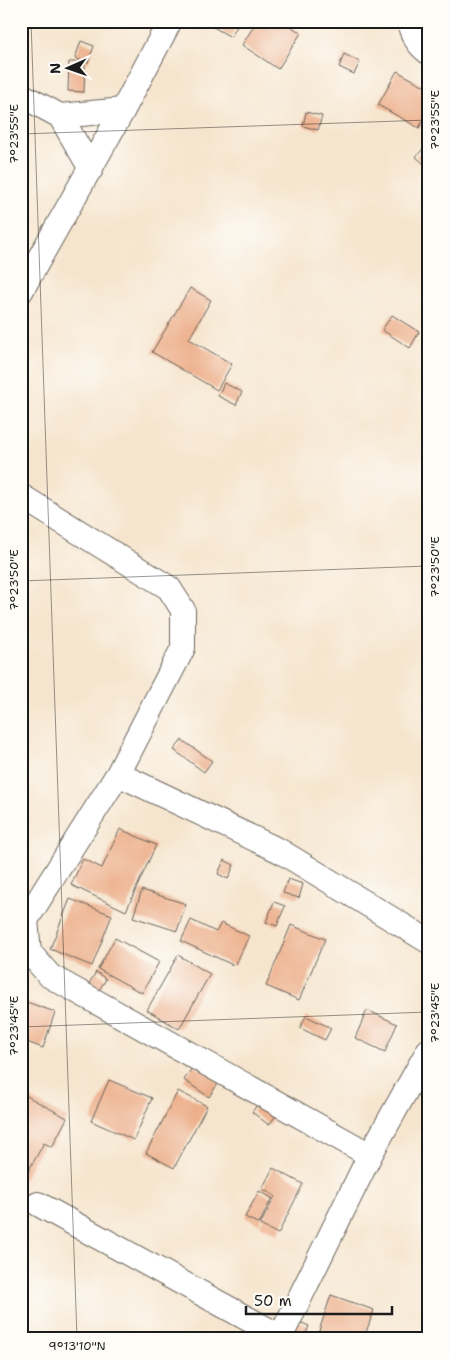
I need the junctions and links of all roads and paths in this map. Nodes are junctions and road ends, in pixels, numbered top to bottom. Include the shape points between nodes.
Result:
1 (170, 21) edge
2 (409, 21) edge
3 (428, 52) edge
4 (21, 95) edge
5 (123, 110) junction
6 (60, 116) junction
7 (91, 169) junction
8 (21, 291) edge
9 (21, 496) edge
10 (118, 774) junction
11 (428, 941) edge
12 (428, 1051) edge
13 (370, 1155) junction
14 (38, 1204) dead end
15 (280, 1337) edge

1 - 5 street
2 - 3 street via 414,36
4 - 6 street
5 - 6 street
5 - 7 street
6 - 7 street
7 - 8 street
9 - 10 street via 169,588 183,610 183,648
10 - 11 street via 280,851
10 - 13 street via 26,920 28,952 50,976
12 - 13 street
13 - 15 street
14 - 15 street

